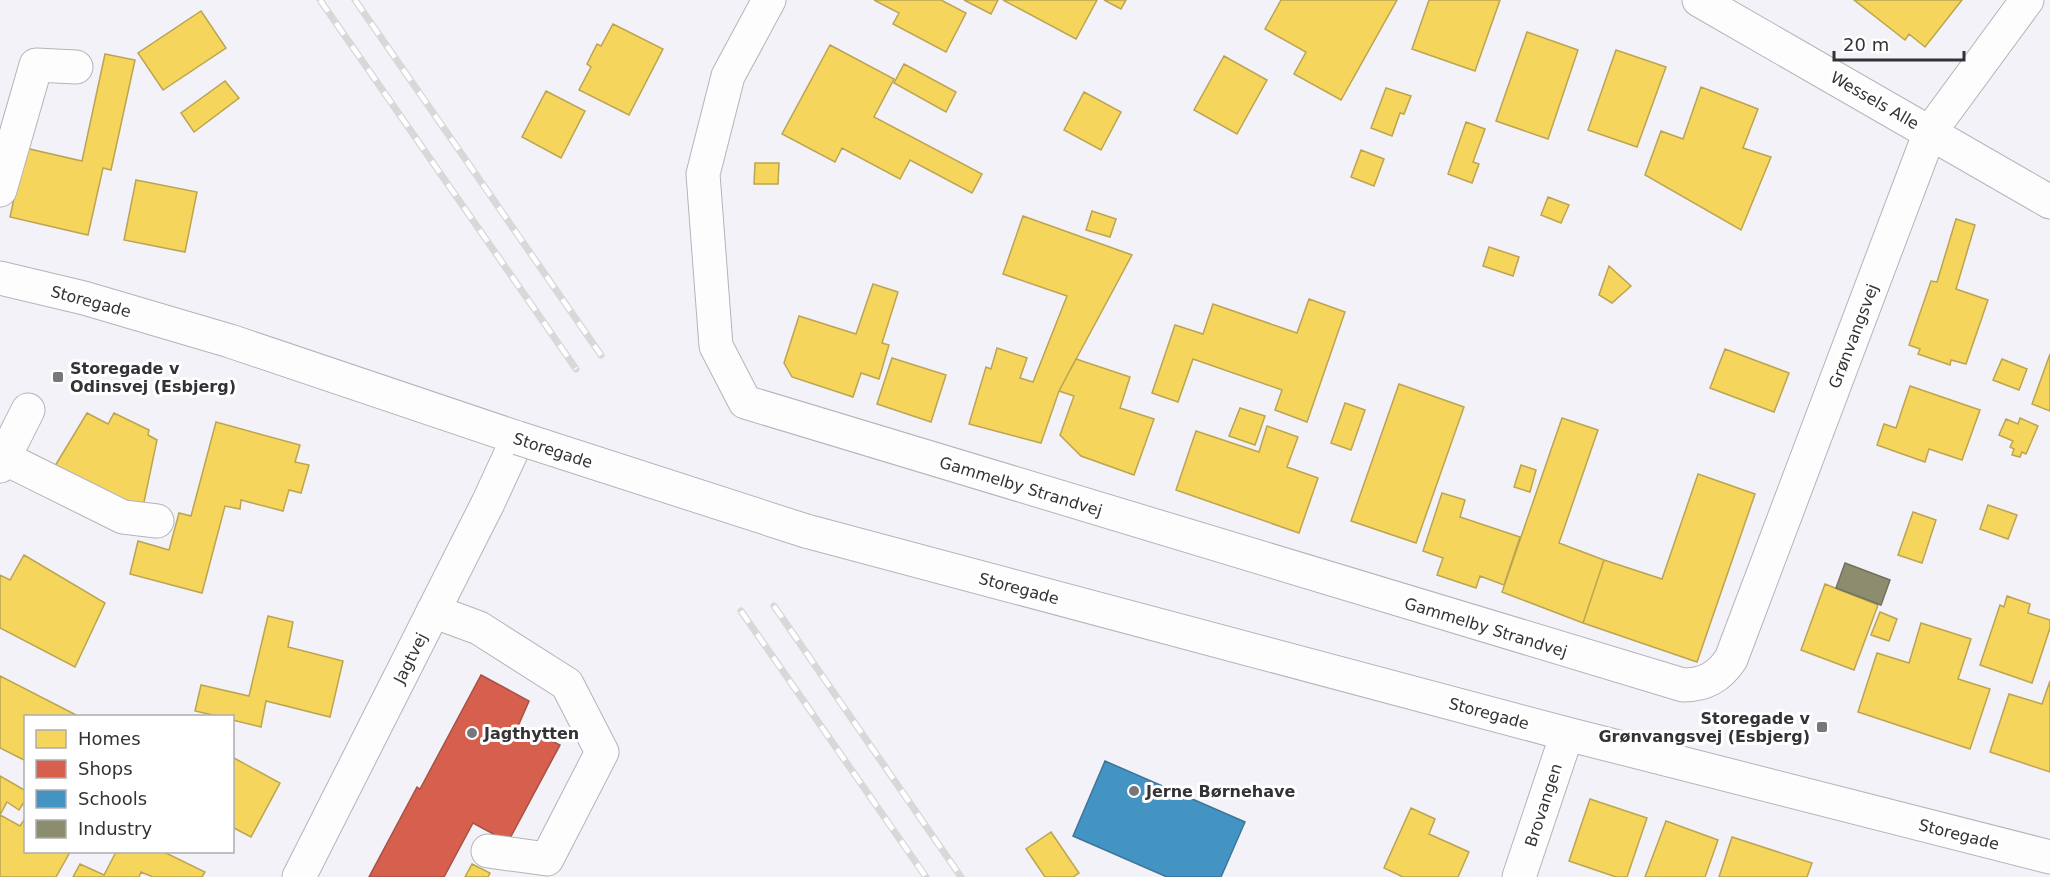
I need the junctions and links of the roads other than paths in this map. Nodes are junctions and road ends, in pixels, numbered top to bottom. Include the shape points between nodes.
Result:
1 (769, 0) edge
2 (1699, 0) edge
3 (2027, 0) edge
4 (76, 67) dead end
5 (1930, 132) junction
6 (0, 190) edge
7 (2050, 202) edge
8 (0, 278) edge
9 (28, 410) dead end
10 (518, 438) junction
11 (2, 462) edge
12 (157, 521) dead end
13 (433, 611) junction
14 (1704, 683) joint
15 (1567, 734) junction
16 (488, 851) dead end
17 (2050, 857) edge
18 (299, 877) edge
19 (1519, 877) edge

1 - 14 street, Gammelby Strandvej via 728,76 703,174 716,346 745,402 1663,681 1683,685
2 - 5 street, Wessels Alle
3 - 5 street, Grønvangsvej
4 - 6 street via 36,65
5 - 7 street, Wessels Alle
5 - 14 street, Grønvangsvej via 1731,659
8 - 10 street, Storegade via 230,341
9 - 11 street
10 - 13 street, Jagtvej
10 - 15 street, Storegade, bridge via 806,531
11 - 12 street via 123,517
13 - 16 street via 479,628 567,684 602,752 547,859
13 - 18 street, Jagtvej
15 - 17 street, Storegade
15 - 19 street, Brovangen

